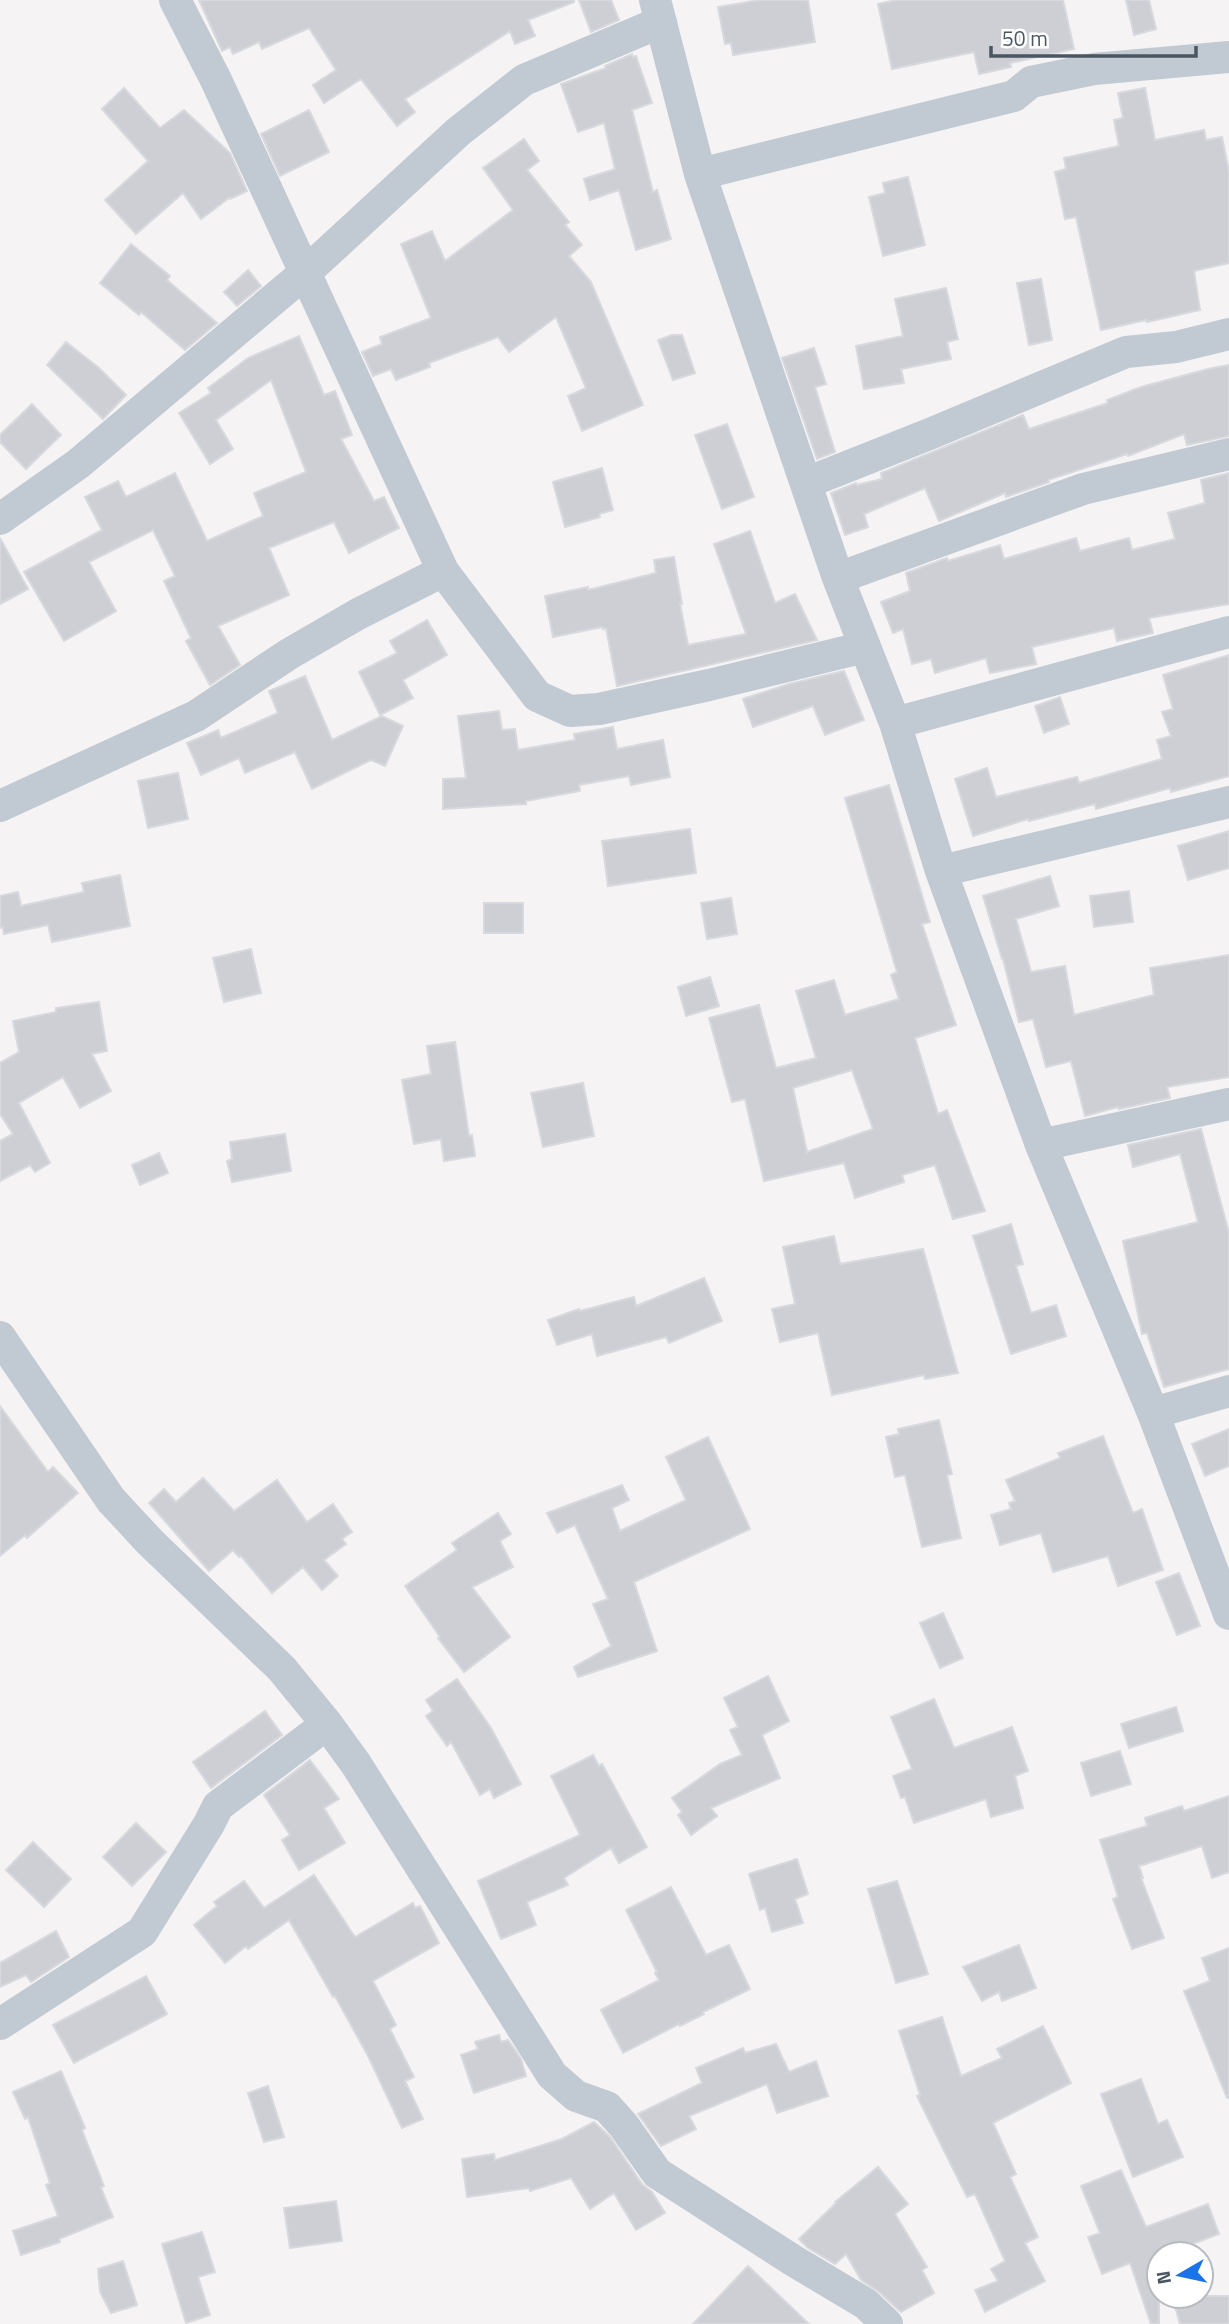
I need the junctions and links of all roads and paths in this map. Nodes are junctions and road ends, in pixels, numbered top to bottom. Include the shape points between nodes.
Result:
1 (175, 0) edge
2 (658, 11) edge
3 (1229, 57) edge
4 (700, 174) junction
5 (306, 272) junction
6 (1229, 334) edge
7 (1229, 454) edge
8 (806, 483) junction
9 (0, 519) edge
10 (443, 572) junction
11 (838, 578) junction
12 (1229, 632) edge
13 (866, 647) junction
14 (895, 723) junction
15 (1229, 802) edge
16 (0, 806) edge
17 (941, 871) junction
18 (1229, 1104) edge
19 (1041, 1145) junction
20 (0, 1337) edge
21 (1229, 1391) edge
22 (1153, 1413) junction
23 (1229, 1614) edge
24 (327, 1724) junction
25 (0, 2024) edge
26 (887, 2324) edge

1 - 5 street
2 - 4 street
2 - 5 street via 524,80 458,132
3 - 4 street via 1094,69 1031,82 1014,96
4 - 8 street
5 - 9 street via 78,464
5 - 10 street
6 - 8 street via 1126,352
7 - 11 street via 1083,489
8 - 11 street
10 - 13 street via 537,696 570,711 599,709
10 - 16 street via 289,654 196,716
11 - 13 street
12 - 14 street
13 - 14 street
14 - 17 street
15 - 17 street
17 - 19 street
18 - 19 street
19 - 22 street
20 - 24 street via 111,1500 282,1669
21 - 22 street
22 - 23 street
24 - 25 street via 218,1806 142,1931
24 - 26 street via 552,2075 576,2096 607,2107 657,2173 866,2304

